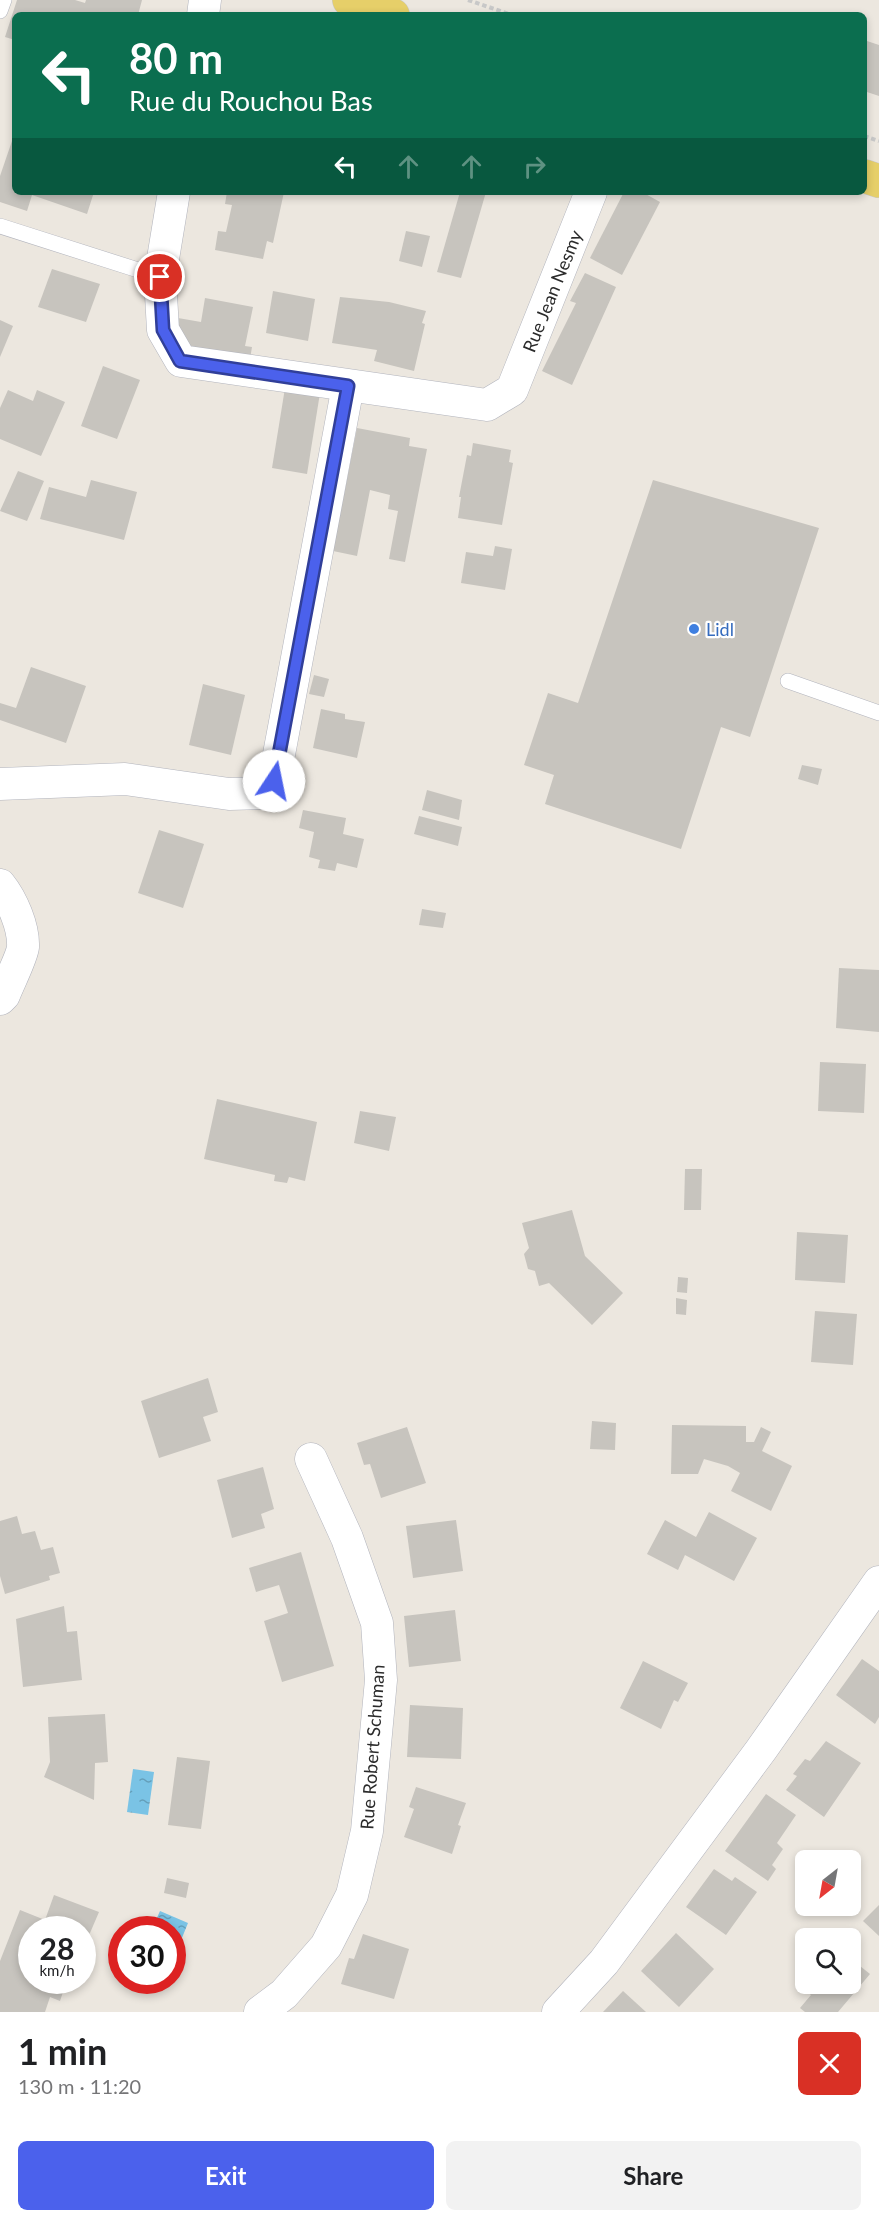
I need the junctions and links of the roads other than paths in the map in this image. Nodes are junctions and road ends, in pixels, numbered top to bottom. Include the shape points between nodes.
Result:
1 (4, 0) edge
2 (349, 0) edge
3 (0, 11) edge
4 (384, 12) edge
5 (174, 195) edge
6 (590, 195) edge
7 (0, 226) edge
8 (160, 277) junction
9 (348, 386) junction
10 (788, 681) dead end
11 (879, 713) edge
12 (0, 784) edge
13 (0, 885) edge
14 (0, 999) edge
15 (310, 1459) dead end
16 (879, 1582) edge
17 (260, 2012) edge
18 (558, 2012) edge

1 - 3 lane
2 - 4 main road
5 - 8 street
6 - 9 street, Rue Jean Nesmy via 512,390 487,405
7 - 8 lane
8 - 9 street via 163,330 180,361
9 - 12 street via 274,781 263,793 229,794 125,779
10 - 11 lane
13 - 14 street via 18,917 23,948
15 - 17 street, Rue Robert Schuman via 347,1538 377,1623 379,1703 367,1831 352,1895 326,1946 284,1994
16 - 18 street via 604,1962

